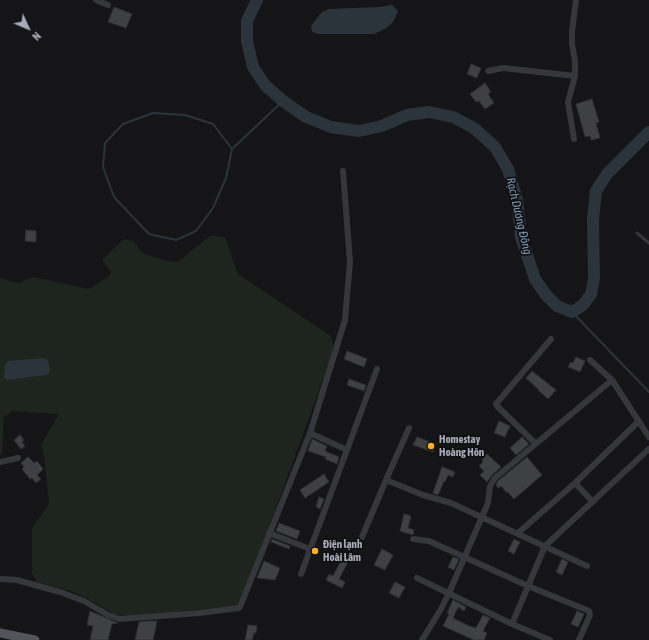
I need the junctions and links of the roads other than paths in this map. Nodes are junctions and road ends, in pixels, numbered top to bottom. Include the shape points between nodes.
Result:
1 (96, 0) edge
2 (576, 0) edge
3 (108, 5) dead end
4 (488, 71) dead end
5 (575, 76) junction
6 (574, 139) dead end
7 (343, 171) dead end
8 (636, 233) dead end
9 (649, 244) edge
10 (551, 339) dead end
11 (590, 360) dead end
12 (377, 369) dead end
13 (612, 380) junction
14 (639, 421) junction
15 (409, 428) dead end
16 (310, 433) junction
17 (649, 437) edge
18 (536, 444) junction
19 (649, 449) edge
20 (347, 450) junction
21 (18, 458) dead end
22 (0, 462) edge
23 (386, 480) junction
24 (575, 483) junction
25 (593, 502) junction
26 (482, 517) junction
27 (269, 532) junction
28 (518, 534) junction
29 (362, 536) dead end
30 (413, 539) dead end
31 (545, 546) junction
32 (310, 549) junction
33 (465, 557) junction
34 (588, 566) dead end
35 (301, 574) dead end
36 (418, 578) dead end
37 (0, 579) edge
38 (528, 586) junction
39 (449, 593) junction
40 (512, 624) junction
41 (0, 632) edge
42 (35, 640) edge
43 (422, 640) edge
44 (550, 640) edge
45 (579, 640) edge

1 - 3 street
2 - 5 street via 572,31
4 - 5 street via 503,68
5 - 6 street via 568,102
7 - 16 street via 350,262 345,320
8 - 9 lane
10 - 18 street via 496,404
11 - 13 street
12 - 20 street
13 - 14 street
13 - 18 street
14 - 17 street
14 - 24 street
15 - 23 street
16 - 20 street
16 - 27 street
18 - 26 street via 495,478 490,486 488,503
19 - 25 street
20 - 32 street
21 - 22 street
23 - 26 street
23 - 29 street
24 - 25 street
24 - 28 street
25 - 31 street
26 - 28 street
26 - 33 street
27 - 32 street
27 - 37 street via 242,606 239,608 120,619 108,615 84,600 60,592 18,580
28 - 31 street
30 - 33 street via 429,541
31 - 34 street
31 - 38 street
32 - 35 street
33 - 38 street
33 - 39 street
36 - 39 street
38 - 40 street
38 - 45 street via 589,611 590,615
39 - 40 street
39 - 43 street
40 - 44 street
41 - 42 main road

